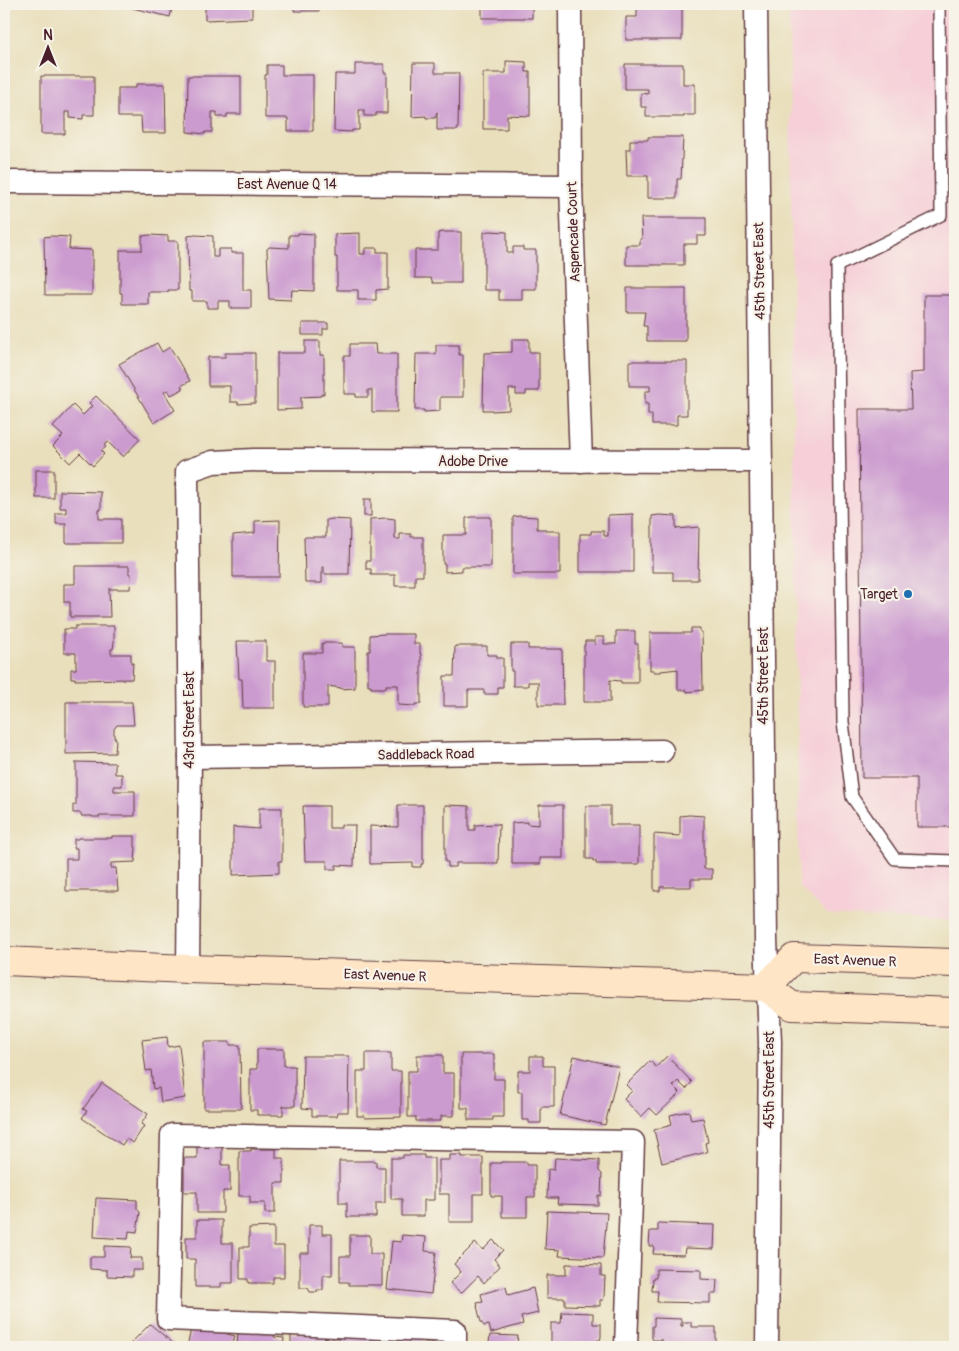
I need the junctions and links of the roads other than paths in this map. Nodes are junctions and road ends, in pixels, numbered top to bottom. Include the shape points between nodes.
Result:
1 (570, 4) edge
2 (756, 4) edge
3 (939, 4) edge
4 (4, 182) edge
5 (571, 186) junction
6 (761, 460) junction
7 (581, 461) junction
8 (187, 471) joint
9 (662, 751) dead end
10 (190, 757) junction
11 (955, 861) edge
12 (4, 961) edge
13 (955, 962) edge
14 (188, 969) junction
15 (766, 987) junction
16 (955, 1012) edge
17 (455, 1347) edge
18 (626, 1347) edge
19 (767, 1347) edge

1 - 5 street, Aspencade Court
2 - 6 street, 45th Street East
3 - 11 lane via 940,215 837,266 843,722 852,797 895,859
4 - 5 street, East Avenue Q 14
5 - 7 street, Aspencade Court
6 - 7 street, Adobe Drive
6 - 15 street, 45th Street East
7 - 8 street, Adobe Drive via 254,460 213,462
8 - 10 street, 43rd Street East
9 - 10 street, Saddleback Road
10 - 14 street, 43rd Street East
12 - 14 main road, East Avenue R
13 - 15 main road, East Avenue R via 794,958
14 - 15 main road, East Avenue R
15 - 16 main road via 792,1006
15 - 19 street, 45th Street East via 770,1042
17 - 18 street via 456,1331 168,1319 172,1135 633,1142

